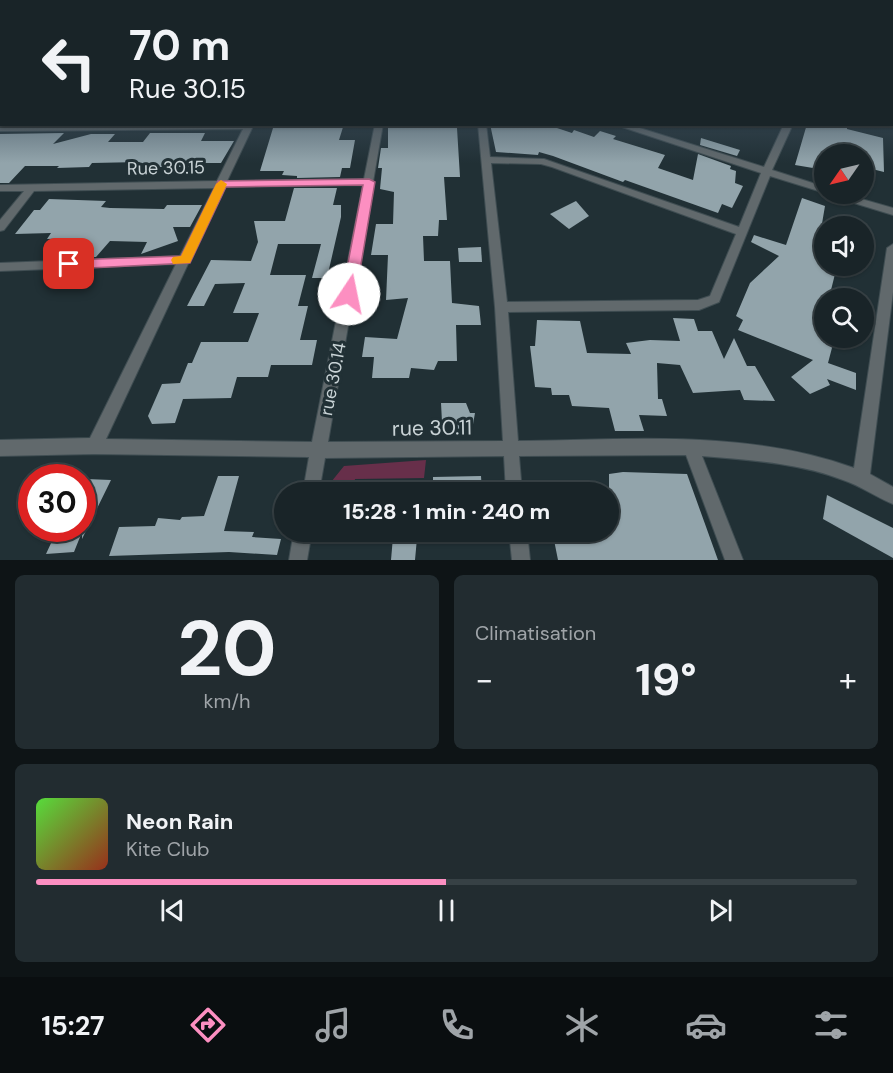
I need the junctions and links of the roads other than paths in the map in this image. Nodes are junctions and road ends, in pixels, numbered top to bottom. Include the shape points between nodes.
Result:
1 (48, 126) edge
2 (250, 126) edge
3 (379, 126) edge
4 (482, 126) edge
5 (623, 126) edge
6 (788, 126) edge
7 (0, 128) edge
8 (486, 160) junction
9 (767, 171) junction
10 (369, 182) junction
11 (222, 183) junction
12 (814, 186) edge
13 (32, 187) junction
14 (0, 188) edge
15 (868, 204) edge
16 (893, 212) edge
17 (0, 227) edge
18 (741, 232) junction
19 (893, 248) edge
20 (185, 260) junction
21 (0, 267) edge
22 (501, 307) junction
23 (94, 446) junction
24 (691, 447) junction
25 (0, 448) edge
26 (510, 448) junction
27 (320, 450) junction
28 (861, 478) junction
29 (313, 482) edge
30 (513, 482) edge
31 (893, 496) edge
32 (301, 542) edge
33 (519, 542) edge
34 (298, 560) edge
35 (521, 560) edge
36 (734, 560) edge

1 - 7 street
2 - 11 street
3 - 10 street, rue 30.14
4 - 8 street
5 - 9 street
6 - 9 street
8 - 18 street via 541,161
8 - 22 street
9 - 12 street
9 - 18 street
10 - 11 street, Rue 30.15
10 - 27 street, rue 30.14
11 - 13 street, Rue 30.15
11 - 20 street
13 - 14 street, Rue 30.15
13 - 17 street
15 - 16 street
18 - 22 street via 715,299 706,305
19 - 28 street
20 - 21 street
20 - 23 street
22 - 26 street
23 - 25 street, rue 30.11
23 - 27 street, rue 30.11
24 - 26 street, rue 30.11
24 - 28 street, rue 30.11 via 818,465
24 - 36 street
26 - 27 street, rue 30.11
26 - 30 street
27 - 29 street, rue 30.14
28 - 31 street
32 - 34 street
33 - 35 street

